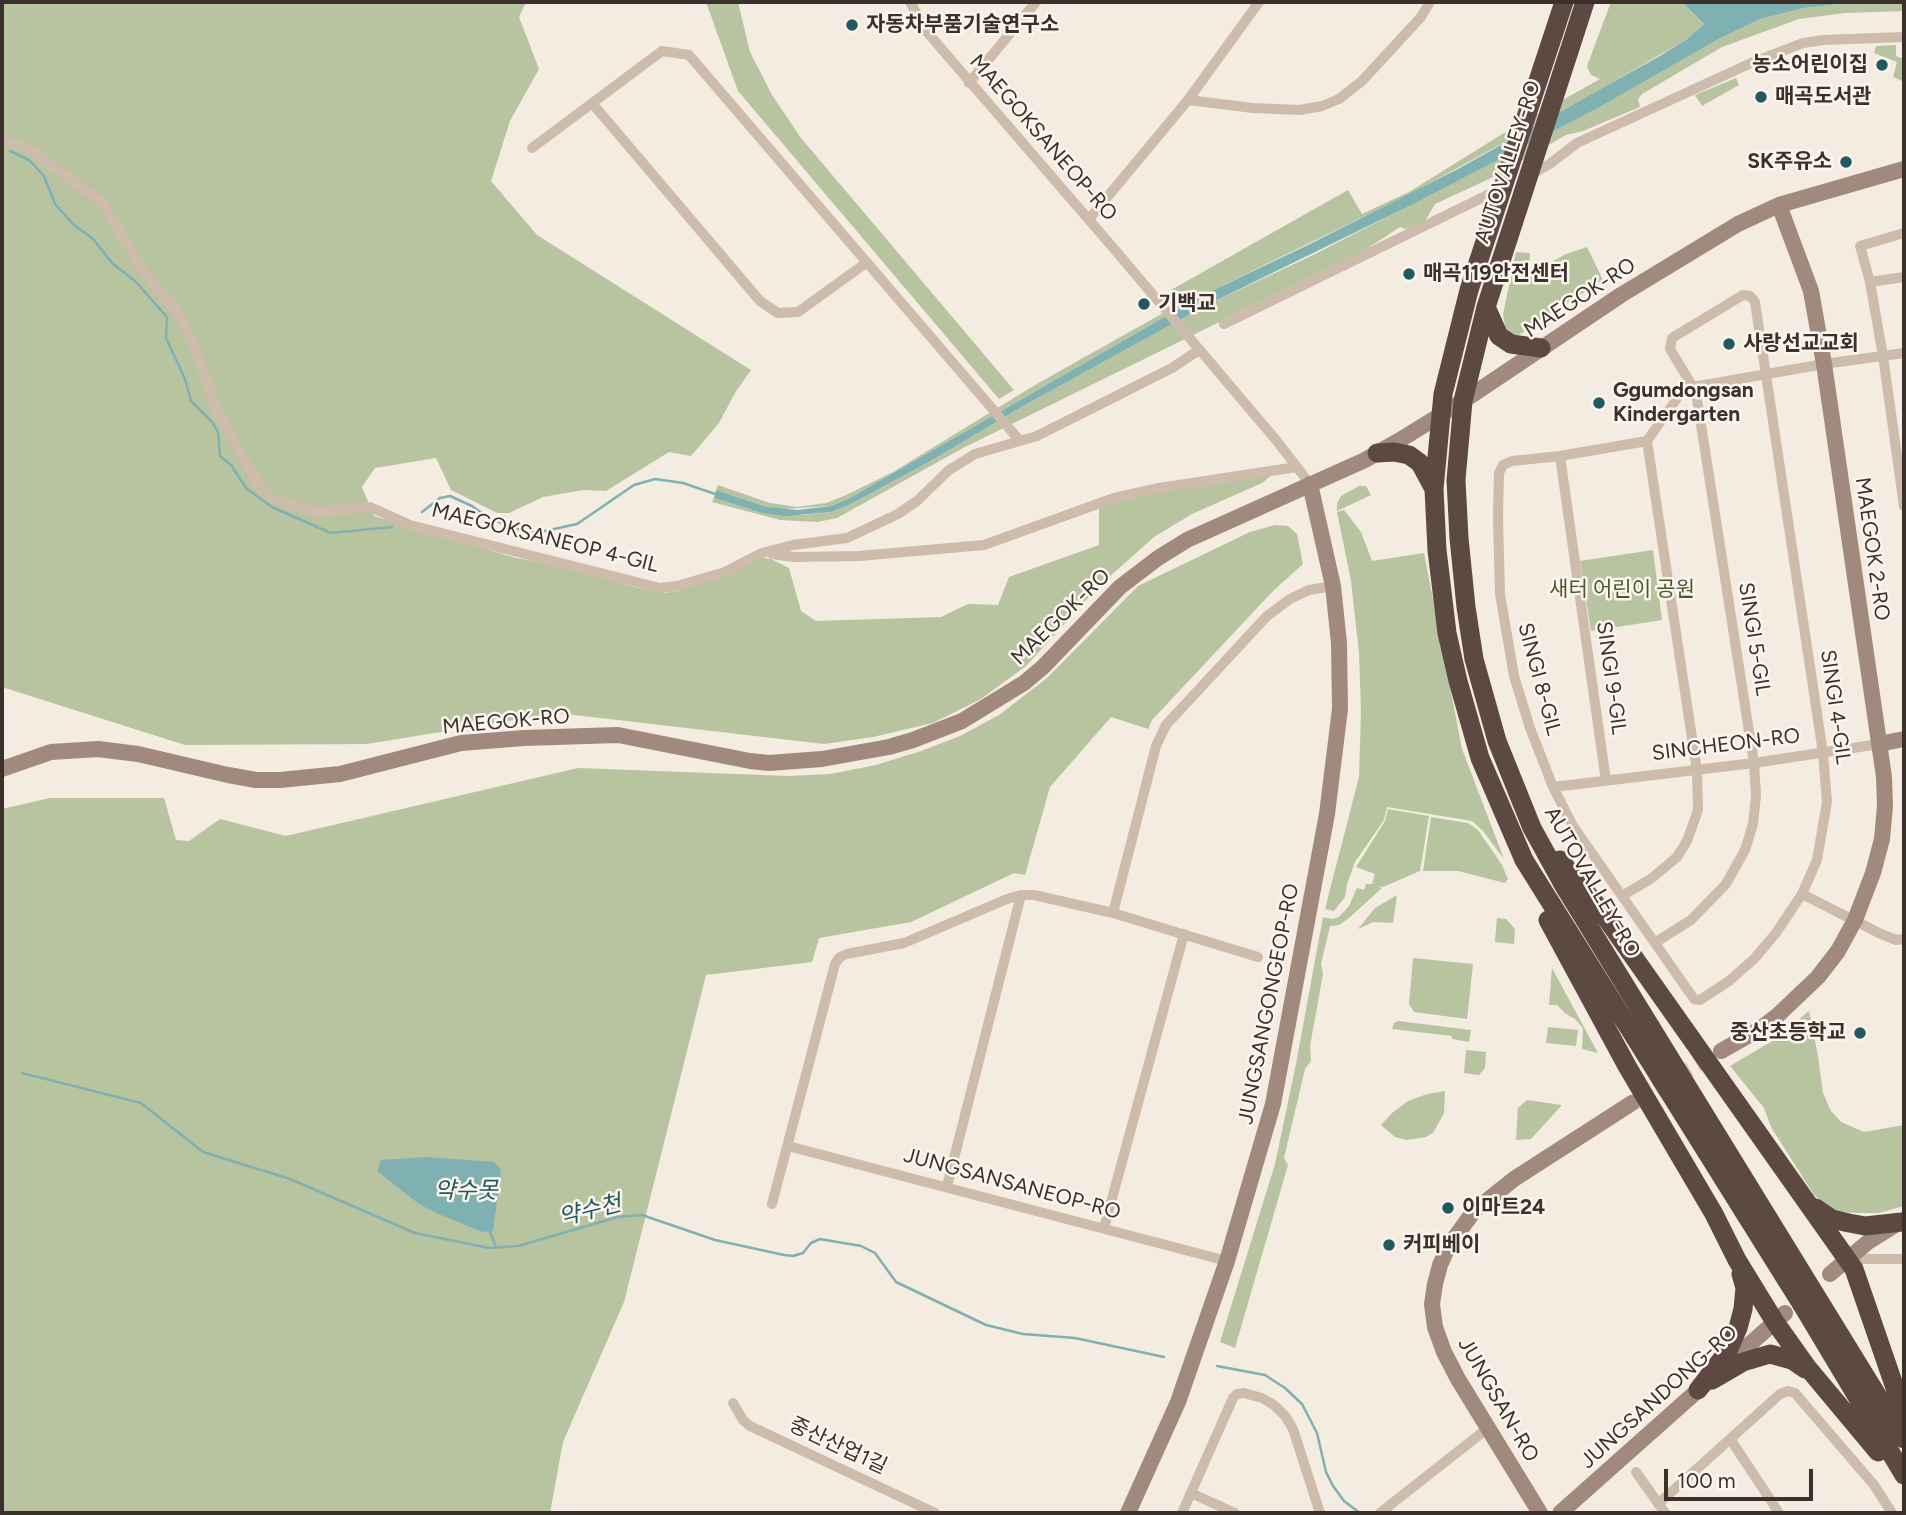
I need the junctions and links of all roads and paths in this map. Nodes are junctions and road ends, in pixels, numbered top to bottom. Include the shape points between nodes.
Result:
1 (910, 2) edge
2 (1036, 2) edge
3 (1259, 2) edge
4 (1430, 2) edge
5 (1564, 2) edge
6 (1586, 2) edge
7 (1904, 37) edge
8 (970, 83) junction
9 (1188, 100) junction
10 (592, 103) junction
11 (2, 141) edge
12 (532, 148) dead end
13 (1904, 170) edge
14 (1779, 205) junction
15 (1089, 219) junction
16 (1904, 233) edge
17 (866, 262) junction
18 (1904, 277) edge
19 (1870, 282) junction
20 (1486, 307) junction
21 (1224, 324) dead end
22 (1541, 348) junction
23 (1199, 350) junction
24 (1904, 353) edge
25 (1883, 356) junction
26 (1824, 364) junction
27 (1766, 375) junction
28 (1693, 387) junction
29 (1463, 401) junction
30 (1440, 415) junction
31 (1899, 428) edge
32 (1016, 437) junction
33 (1647, 441) junction
34 (1377, 453) junction
35 (1560, 456) junction
36 (1297, 467) junction
37 (1310, 484) junction
38 (1434, 489) junction
39 (1904, 503) edge
40 (762, 553) junction
41 (1333, 586) junction
42 (1904, 739) edge
43 (1879, 744) junction
44 (1824, 753) junction
45 (1754, 763) junction
46 (2, 769) edge
47 (1697, 771) junction
48 (1606, 781) junction
49 (1553, 787) junction
50 (1532, 828) junction
51 (1524, 860) junction
52 (1802, 894) junction
53 (1021, 895) junction
54 (1622, 896) junction
55 (1113, 913) junction
56 (1855, 920) junction
57 (1184, 934) junction
58 (1904, 939) edge
59 (1656, 942) junction
60 (1258, 957) dead end
61 (1700, 1000) joint
62 (1721, 1051) tunnel mouth
63 (1632, 1103) tunnel mouth
64 (788, 1146) junction
65 (947, 1186) junction
66 (1801, 1195) junction
67 (772, 1205) dead end
68 (1903, 1222) edge
69 (1104, 1228) junction
70 (1847, 1259) junction
71 (1904, 1259) edge
72 (1737, 1260) junction
73 (1227, 1261) junction
74 (1830, 1274) dead end
75 (1780, 1317) junction
76 (1814, 1376) junction
77 (1701, 1387) junction
78 (733, 1403) dead end
79 (1904, 1414) edge
80 (1488, 1428) junction
81 (1904, 1438) edge
82 (1731, 1440) junction
83 (1636, 1472) dead end
84 (1904, 1475) edge
85 (1904, 1487) edge
86 (1191, 1493) junction
87 (1661, 1508) edge
88 (1384, 1510) edge
89 (935, 1513) edge
90 (1128, 1513) edge
91 (1182, 1513) edge
92 (1235, 1513) edge
93 (1320, 1513) edge
94 (1540, 1513) edge
95 (1560, 1513) edge
96 (1779, 1513) edge
97 (1892, 1513) edge

1 - 8 street, MAEGOKSANEOP-RO via 927,32
2 - 8 street
3 - 9 street
4 - 9 street via 1362,81 1322,106 1300,110
5 - 30 highway, AUTOVALLEY-RO via 1491,219 1451,356
6 - 20 highway, AUTOVALLEY-RO
7 - 21 street via 1803,44 1749,64 1577,143 1532,175
8 - 15 street, MAEGOKSANEOP-RO
9 - 15 street
10 - 12 street
10 - 17 street via 760,301 778,313 798,312
10 - 17 street via 662,51 689,55
11 - 40 street, MAEGOKSANEOP 4-GIL via 27,148 103,203 143,271 181,317 218,413 260,487 274,500 316,512 370,507 410,524 660,588 724,572
13 - 14 street, MAEGOK-RO
14 - 22 street, MAEGOK-RO via 1700,245
14 - 26 street, MAEGOK 2-RO via 1811,291
15 - 23 street, MAEGOKSANEOP-RO
16 - 19 street via 1860,246
17 - 32 street
18 - 19 street
19 - 25 street
20 - 22 highway via 1499,336 1510,344
20 - 29 highway, AUTOVALLEY-RO
22 - 29 street, MAEGOK-RO
23 - 32 street, MAEGOKSANEOP 4-GIL via 1037,436
23 - 36 street
24 - 25 street
25 - 26 street
25 - 31 street
26 - 27 street
26 - 43 street, MAEGOK 2-RO
27 - 28 street
27 - 28 street, SINGI 4-GIL via 1755,302 1743,295 1672,338 1670,349
27 - 44 street, SINGI 4-GIL
28 - 33 street via 1680,394
28 - 45 street, SINGI 5-GIL
29 - 30 street, MAEGOK-RO
29 - 50 highway, AUTOVALLEY-RO via 1456,480 1474,659 1497,741
30 - 34 street, MAEGOK-RO
30 - 38 highway, AUTOVALLEY-RO
31 - 39 street
32 - 40 street, MAEGOKSANEOP 4-GIL via 975,454 898,514 846,538
33 - 35 street, SINGI 8-GIL
33 - 47 street
34 - 37 street, MAEGOK-RO
34 - 38 highway via 1409,455 1420,463
35 - 48 street, SINGI 9-GIL
35 - 49 street, SINGI 8-GIL via 1503,465 1498,517 1500,594 1514,676
36 - 37 street
36 - 40 street via 1114,498 984,545 859,556
37 - 41 street, JUNGSANGONGEOP-RO
37 - 46 street, MAEGOK-RO via 1174,547 1120,587 1012,691 962,721 889,747 769,763 618,736 582,735 461,743 340,774 280,780 256,780 98,748 51,752
38 - 51 highway, AUTOVALLEY-RO via 1441,593 1458,681 1480,758
41 - 55 street via 1309,590 1268,616 1166,725 1156,746
41 - 73 street, JUNGSANGONGEOP-RO via 1340,709 1327,814 1273,1104
42 - 43 street, SINCHEON-RO
43 - 44 street, SINCHEON-RO
43 - 56 street, MAEGOK 2-RO via 1884,778 1882,839
44 - 45 street, SINCHEON-RO
44 - 52 street, SINGI 4-GIL via 1824,830
45 - 47 street, SINCHEON-RO
45 - 59 street, SINGI 5-GIL via 1753,824 1738,865 1691,920
47 - 48 street, SINCHEON-RO
47 - 54 street via 1698,810 1687,841 1667,868
48 - 49 street, SINCHEON-RO
49 - 54 street, SINGI 8-GIL via 1573,826
50 - 66 highway via 1599,908
50 - 81 highway, AUTOVALLEY-RO
51 - 72 highway via 1546,916
51 - 84 highway, AUTOVALLEY-RO
52 - 56 street
52 - 61 street, SINGI 4-GIL via 1755,959
53 - 55 street
53 - 64 street via 904,943 840,957
53 - 65 street
54 - 59 street, SINGI 8-GIL
55 - 57 street
56 - 58 street via 1896,940
56 - 62 street, MAEGOK 2-RO via 1838,951 1799,998 1760,1029
57 - 60 street
57 - 69 street
59 - 61 street, SINGI 8-GIL via 1694,999
63 - 80 street, JUNGSAN-RO via 1490,1197 1461,1227 1440,1265 1432,1304 1435,1327 1458,1379
64 - 65 street, JUNGSANSANEOP-RO
64 - 67 street
65 - 69 street, JUNGSANSANEOP-RO
66 - 68 highway via 1832,1219 1865,1226
66 - 70 highway
68 - 70 street via 1884,1230
69 - 73 street, JUNGSANSANEOP-RO
70 - 71 street
70 - 74 street
70 - 79 highway
72 - 75 highway
72 - 77 highway via 1745,1288 1738,1328 1728,1351
73 - 90 street, JUNGSANGONGEOP-RO via 1178,1402
75 - 76 highway
75 - 77 street, JUNGSANDONG-RO
76 - 77 highway via 1791,1360 1770,1354 1743,1362
76 - 85 highway
77 - 95 street, JUNGSANDONG-RO
78 - 89 street, 중산산업1길 via 750,1426
80 - 88 street
80 - 94 street, JUNGSAN-RO
82 - 87 street
82 - 96 street
82 - 97 street via 1780,1394 1796,1393
83 - 87 street
86 - 91 street
86 - 92 street
86 - 93 street via 1233,1398 1244,1393 1262,1398 1286,1417

